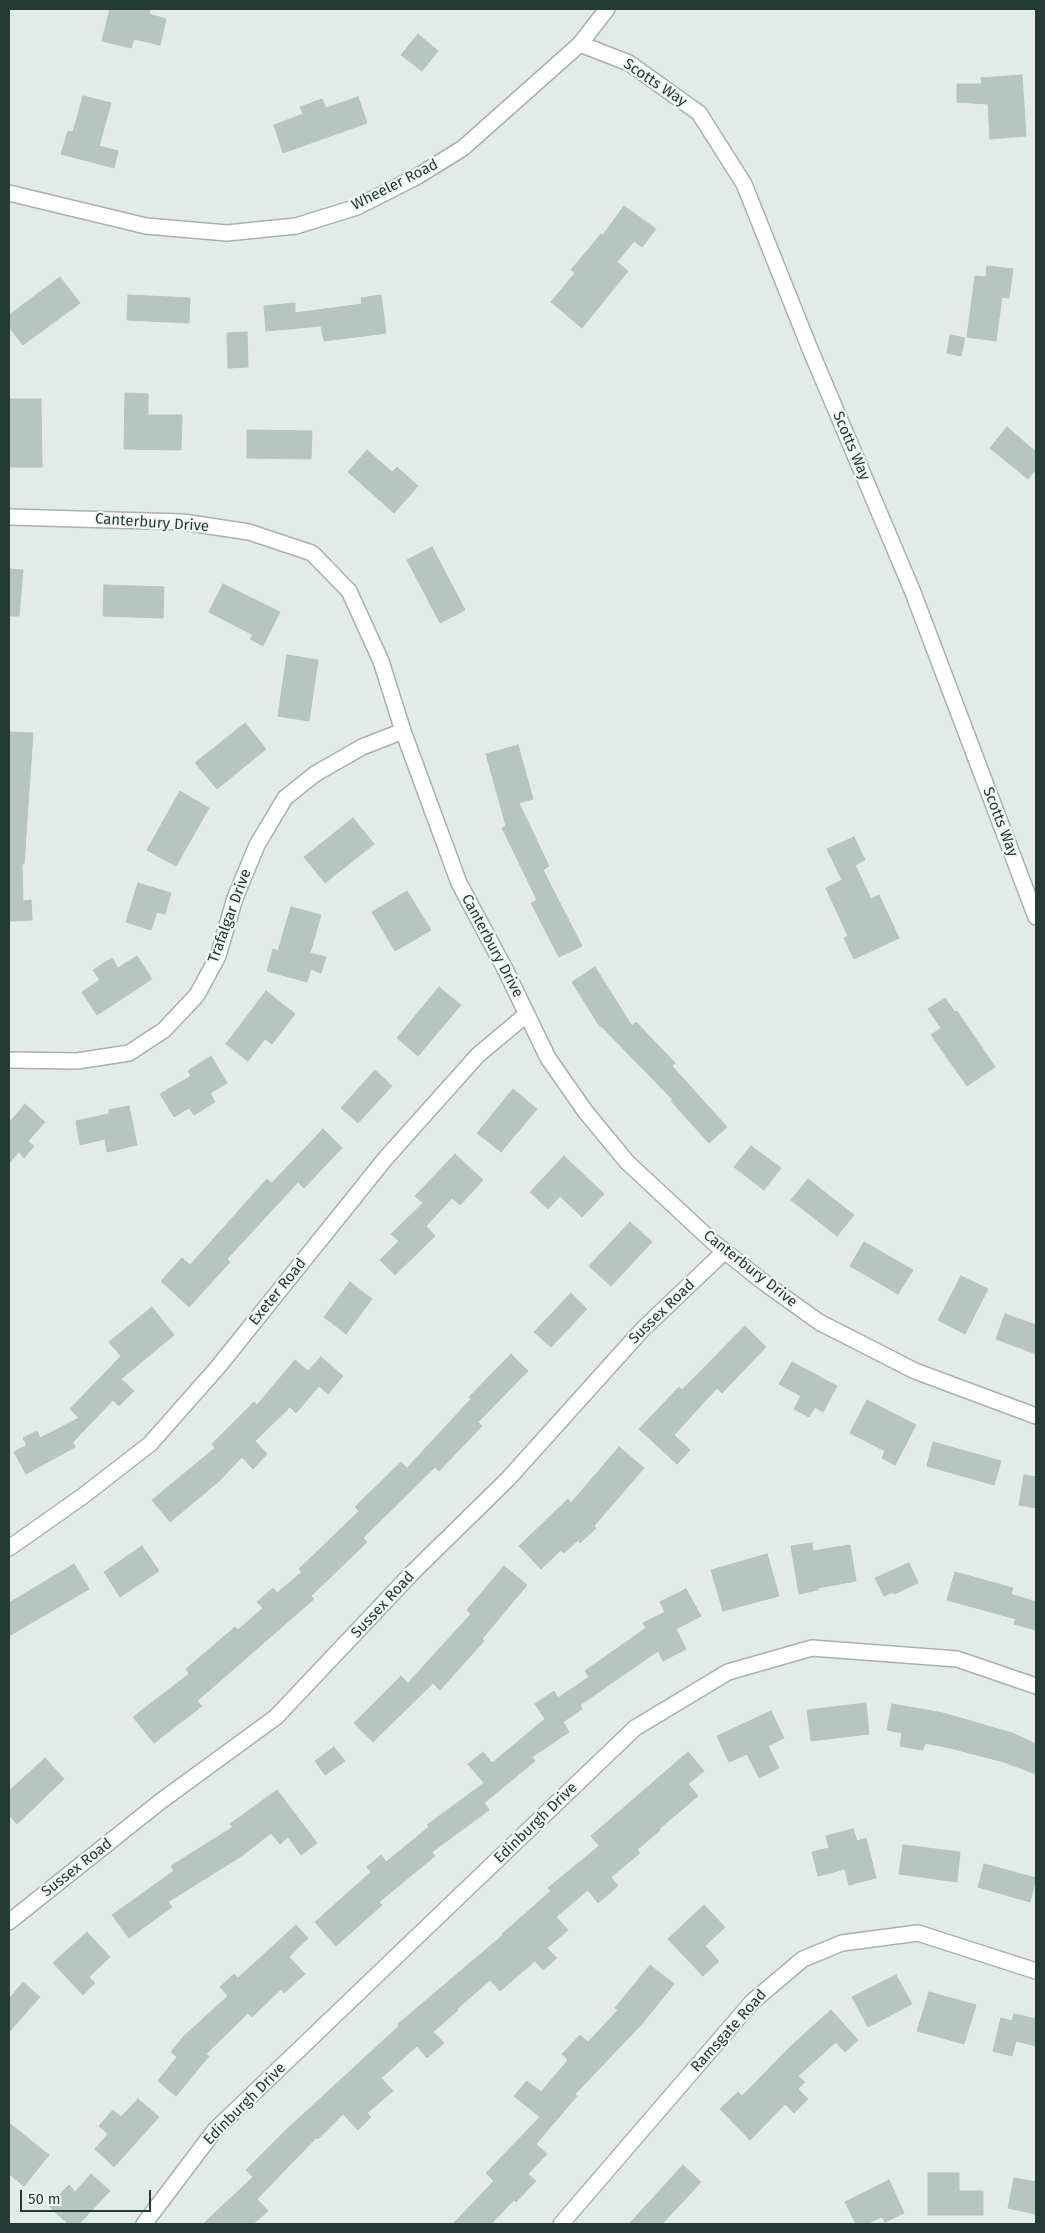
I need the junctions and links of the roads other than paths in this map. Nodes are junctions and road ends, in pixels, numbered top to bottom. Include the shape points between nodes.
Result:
1 (607, 9) edge
2 (580, 44) junction
3 (9, 193) edge
4 (9, 516) edge
5 (403, 731) junction
6 (1036, 917) edge
7 (527, 1014) junction
8 (9, 1060) edge
9 (725, 1251) junction
10 (1036, 1416) edge
11 (9, 1548) edge
12 (1036, 1686) edge
13 (9, 1922) edge
14 (1036, 1971) edge
15 (144, 2224) edge
16 (561, 2224) edge

1 - 2 street, Wheeler Road
2 - 3 street, Wheeler Road via 463,148 418,176 357,207 296,226 227,233 146,226
2 - 6 street, Scotts Way via 629,63 699,113 744,184 912,590
4 - 5 street, Canterbury Drive via 183,522 249,532 312,553 349,591 382,661
5 - 7 street, Canterbury Drive via 459,883
5 - 8 street, Trafalgar Drive via 362,747 315,774 285,798 257,845 235,898 214,964 198,994 164,1030 129,1053 77,1061
7 - 9 street, Canterbury Drive via 548,1058 627,1162
7 - 11 street, Exeter Road via 478,1055 385,1159 218,1367 150,1444
9 - 10 street, Canterbury Drive via 819,1322 915,1371
9 - 13 street, Sussex Road via 642,1330 508,1479 413,1572 276,1717 161,1801
12 - 15 street, Edinburgh Drive via 957,1659 812,1648 728,1672 635,1728 215,2130
14 - 16 street, Ramsgate Road via 918,1933 842,1943 803,1959 752,2002

